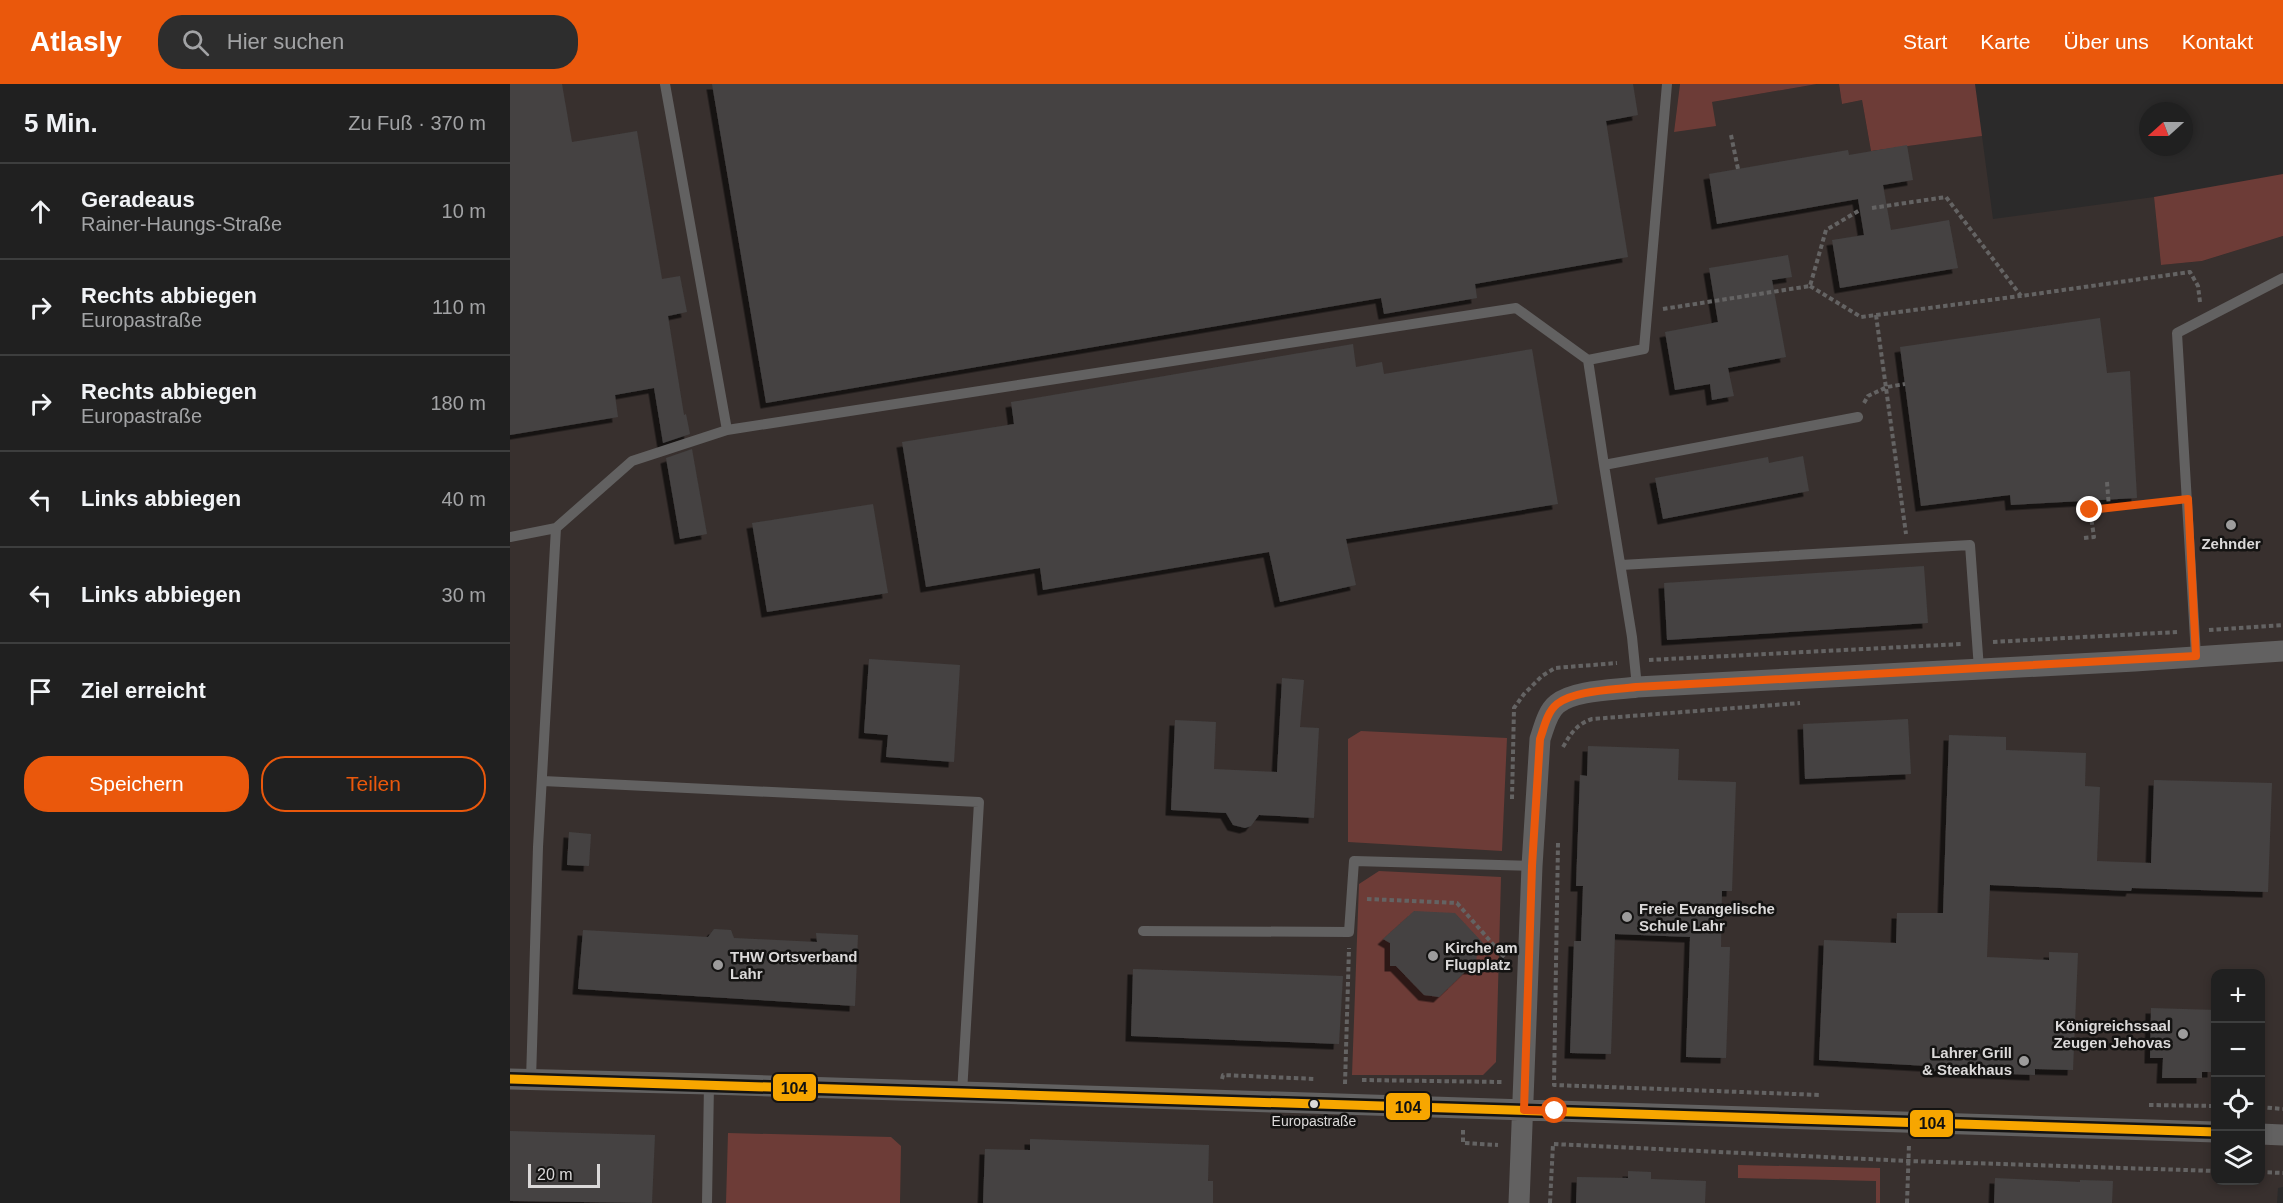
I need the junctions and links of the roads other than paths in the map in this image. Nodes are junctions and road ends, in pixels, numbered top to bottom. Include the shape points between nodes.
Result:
1 (665, 84) edge
2 (1667, 84) edge
3 (2283, 278) edge
4 (1588, 360) junction
5 (1858, 417) road end
6 (727, 430) junction
7 (1604, 465) junction
8 (556, 528) junction
9 (510, 537) edge
10 (1621, 566) junction
11 (2283, 651) edge
12 (2196, 656) junction
13 (1979, 669) junction
14 (1636, 687) junction
15 (543, 781) junction
16 (1532, 866) junction
17 (1143, 931) dead end
18 (510, 1079) edge
19 (531, 1080) junction
20 (709, 1084) junction
21 (962, 1093) junction
22 (1524, 1110) junction
23 (2211, 1132) edge
24 (2265, 1134) edge
25 (2283, 1135) edge
26 (706, 1203) edge
27 (1520, 1203) edge

1 - 6 lane
2 - 4 lane via 1644,349
3 - 12 lane via 2177,333
4 - 6 lane via 1516,308
4 - 7 lane
5 - 7 lane
6 - 8 lane via 632,461
7 - 10 lane
8 - 9 lane
8 - 15 lane
10 - 13 lane via 1970,545
10 - 14 lane
11 - 12 street
12 - 13 street
13 - 14 street
14 - 16 street via 1569,698 1556,705 1546,721 1540,739
15 - 19 lane
15 - 21 lane via 978,802
16 - 17 lane via 1354,861 1349,932
16 - 22 street
18 - 19 street
19 - 20 street
20 - 21 street
20 - 26 lane
21 - 22 street
22 - 23 street
22 - 27 street
24 - 25 street

